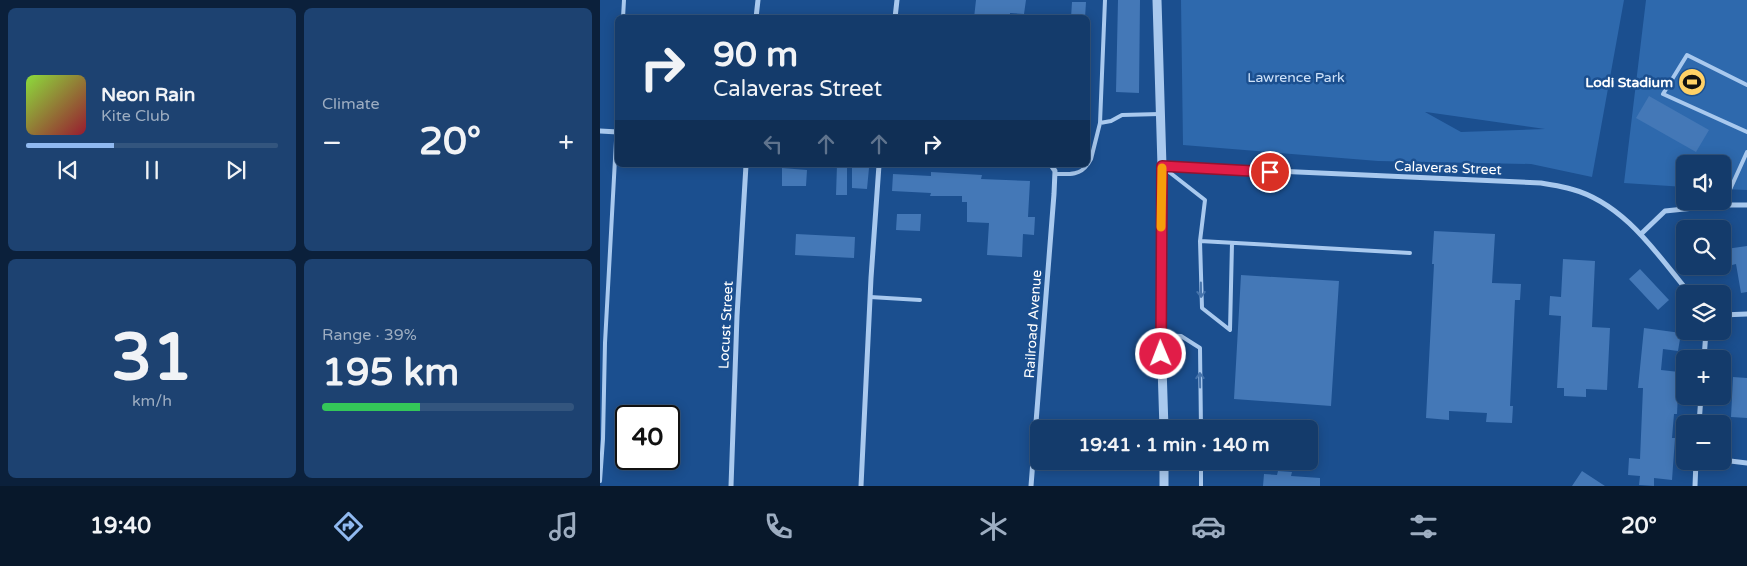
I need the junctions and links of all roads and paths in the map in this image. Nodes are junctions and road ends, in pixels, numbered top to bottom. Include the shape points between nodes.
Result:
1 (624, 0) edge
2 (758, 0) edge
3 (897, 0) edge
4 (1106, 0) edge
5 (1157, 0) edge
6 (623, 15) edge
7 (756, 15) edge
8 (895, 15) edge
9 (1747, 85) edge
10 (1160, 114) junction
11 (1100, 124) junction
12 (600, 131) edge
13 (615, 132) edge
14 (1747, 132) edge
15 (1747, 152) edge
16 (1090, 160) edge
17 (1162, 166) junction
18 (615, 167) edge
19 (746, 167) edge
20 (879, 167) edge
21 (1052, 167) edge
22 (1086, 167) edge
23 (1054, 174) junction
24 (1731, 186) edge
25 (1731, 205) edge
26 (1747, 205) edge
27 (1676, 210) edge
28 (1641, 234) junction
29 (1200, 241) junction
30 (1232, 243) junction
31 (1410, 253) dead end
32 (1683, 285) edge
33 (870, 297) junction
34 (920, 300) dead end
35 (1747, 314) edge
36 (1731, 315) edge
37 (1161, 335) junction
38 (1164, 420) edge
39 (1201, 420) edge
40 (1731, 461) edge
41 (1747, 463) edge
42 (1164, 470) edge
43 (1201, 470) edge
44 (1696, 470) edge
45 (600, 481) edge
46 (731, 486) edge
47 (861, 486) edge
48 (1031, 486) edge
49 (1164, 486) edge
50 (1201, 486) edge
51 (1695, 486) edge

1 - 6 lane
2 - 7 street
3 - 8 street
4 - 11 lane
5 - 10 street
9 - 14 lane via 1686,55 1663,94
10 - 11 lane via 1122,115
10 - 17 street
11 - 16 lane
12 - 13 street
15 - 24 lane
17 - 28 street, Calaveras Street via 1541,183 1572,189 1595,198
17 - 29 lane via 1205,200
17 - 37 street
18 - 45 lane
19 - 46 street, Locust Street
20 - 33 street
21 - 23 street, Railroad Avenue
22 - 23 lane via 1075,174
23 - 48 street, Railroad Avenue
25 - 26 street
27 - 28 street via 1665,211
28 - 32 street, Calaveras Street
29 - 30 lane
29 -> 30 lane via 1202,308 1230,330
30 - 31 lane
33 - 34 lane
33 - 47 street
35 - 36 street
37 - 38 street
39 -> 37 lane via 1200,348 1181,336
40 - 41 street
42 - 49 street
43 - 50 lane
44 - 51 street

